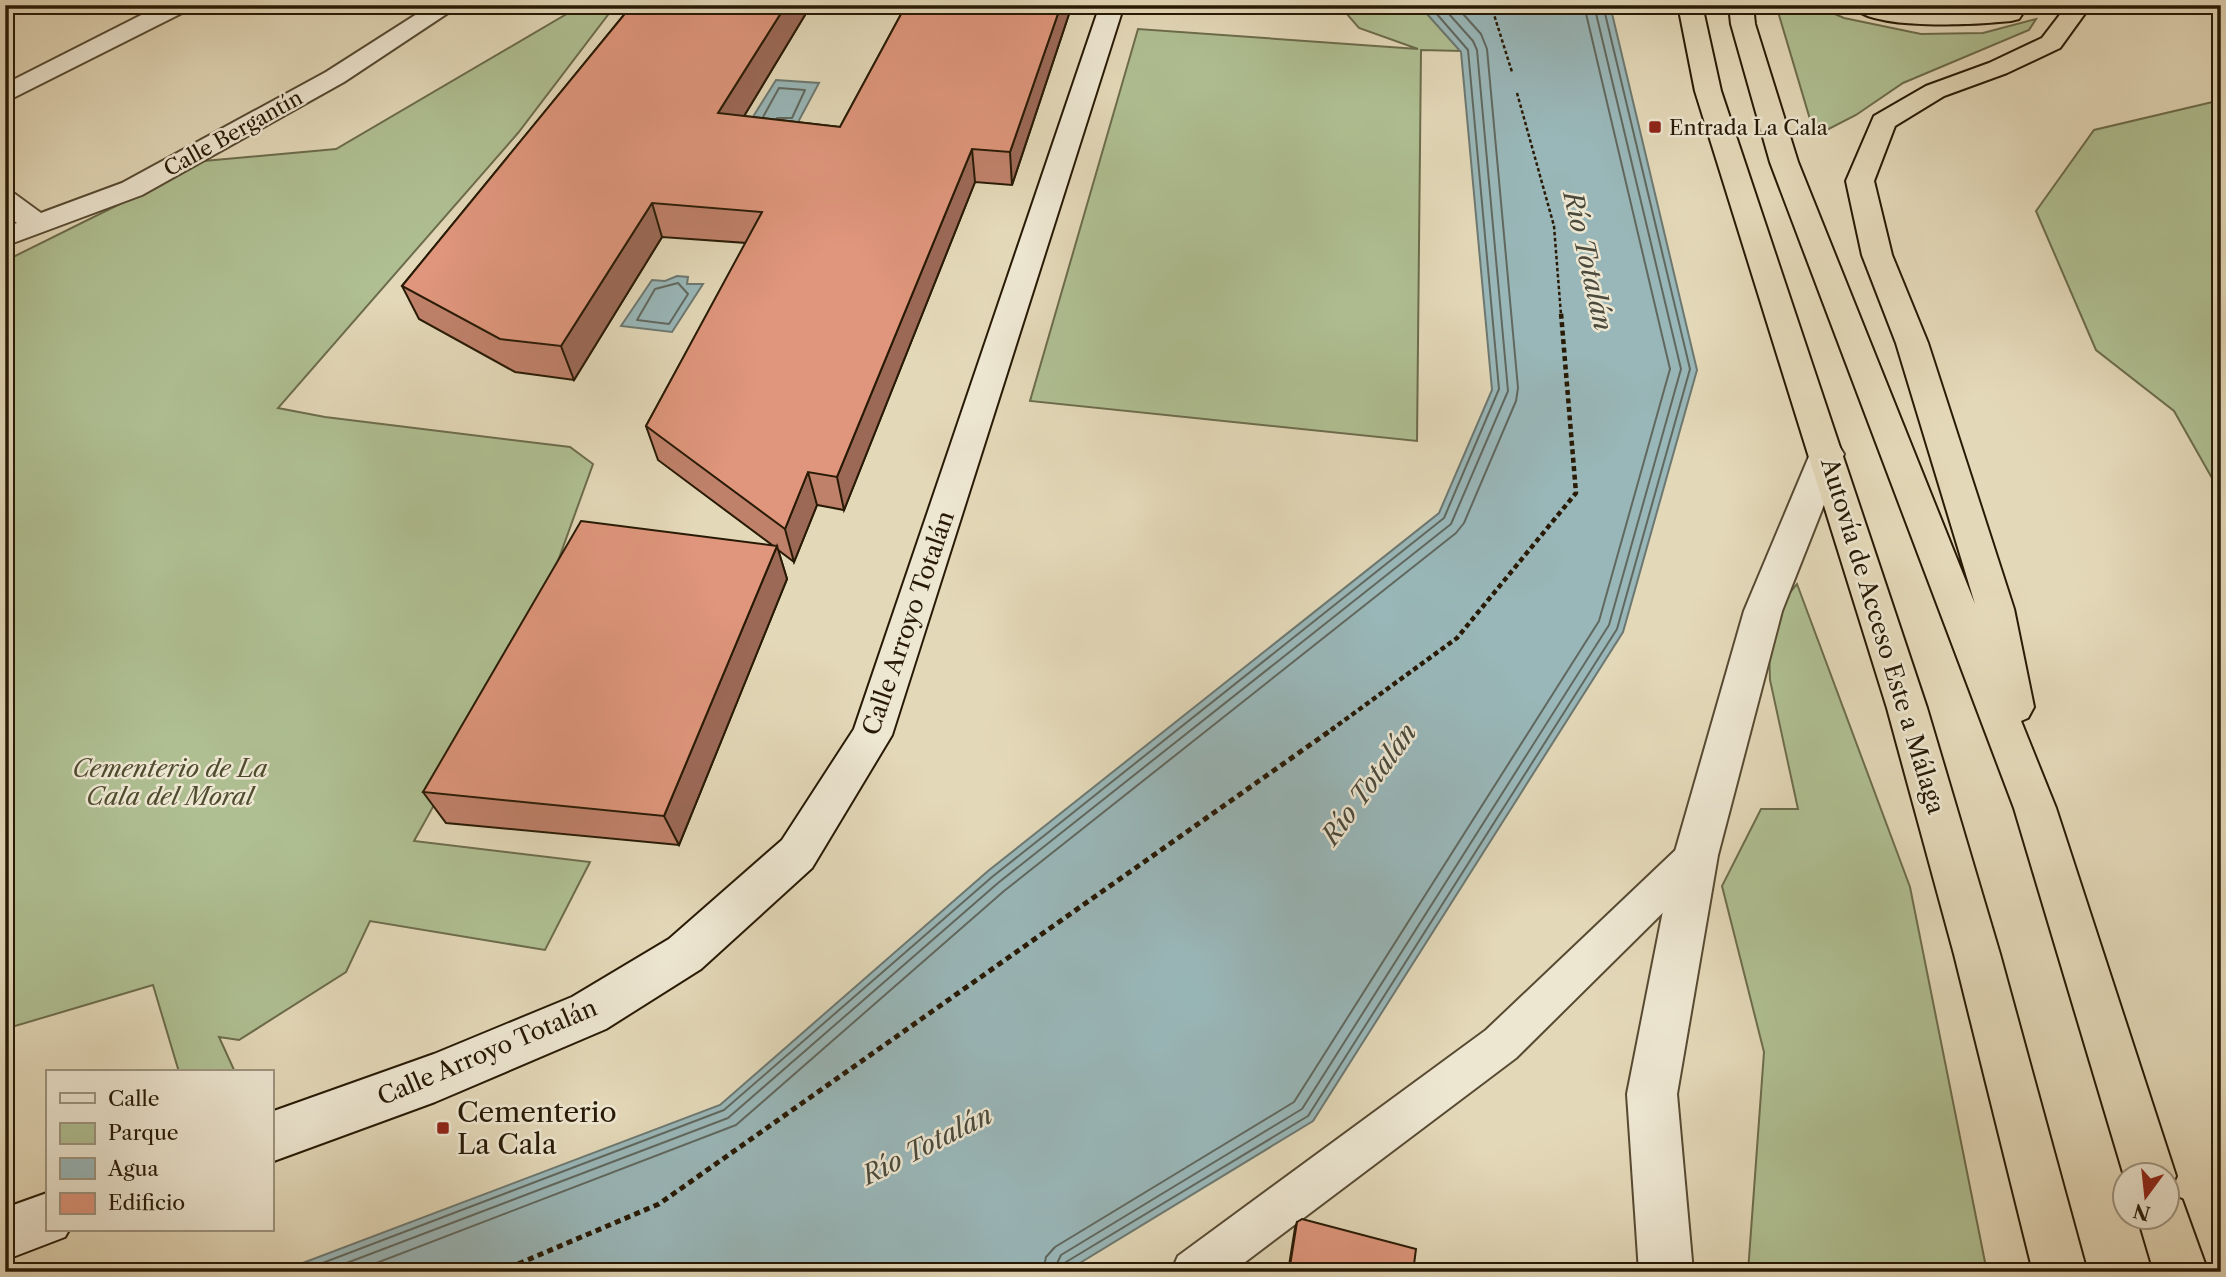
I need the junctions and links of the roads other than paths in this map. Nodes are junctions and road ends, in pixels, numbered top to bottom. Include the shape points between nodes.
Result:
1 (180, 5) edge
2 (448, 5) edge
3 (1112, 5) edge
4 (1741, 5) edge
5 (1863, 5) edge
6 (2016, 5) edge
7 (2074, 5) edge
8 (1686, 9) edge
9 (5, 94) edge
10 (5, 200) edge
11 (37, 223) junction
12 (5, 237) edge
13 (1827, 454) junction
14 (2035, 808) junction
15 (1696, 856) junction
16 (273, 1136) edge
17 (2146, 1162) edge
18 (46, 1219) edge
19 (2169, 1232) edge
20 (5, 1234) edge
21 (1194, 1272) edge
22 (1666, 1272) edge
23 (2060, 1272) edge
24 (2181, 1272) edge

1 - 9 street
2 - 11 street, Calle Bergantín via 335,77 132,190
3 - 16 street, Calle Arroyo Totalán via 872,735 797,854 685,954 589,1013 435,1078
4 - 14 highway via 1784,162
5 - 6 highway via 1897,17 1955,19 2011,13
7 - 14 highway via 2074,12 2051,43 1935,91 1883,122 1860,181 1877,255 1912,343 1995,609
8 - 13 highway, Autovía de Acceso Este a Málaga via 1708,92
10 - 11 street
11 - 12 street, Calle Bergantín
13 - 15 street via 1763,611
13 - 23 highway, Autovía de Acceso Este a Málaga via 1963,902
14 - 17 highway
15 - 21 lane via 1501,1044
15 - 22 street via 1652,1094
18 - 20 street
19 - 24 highway

